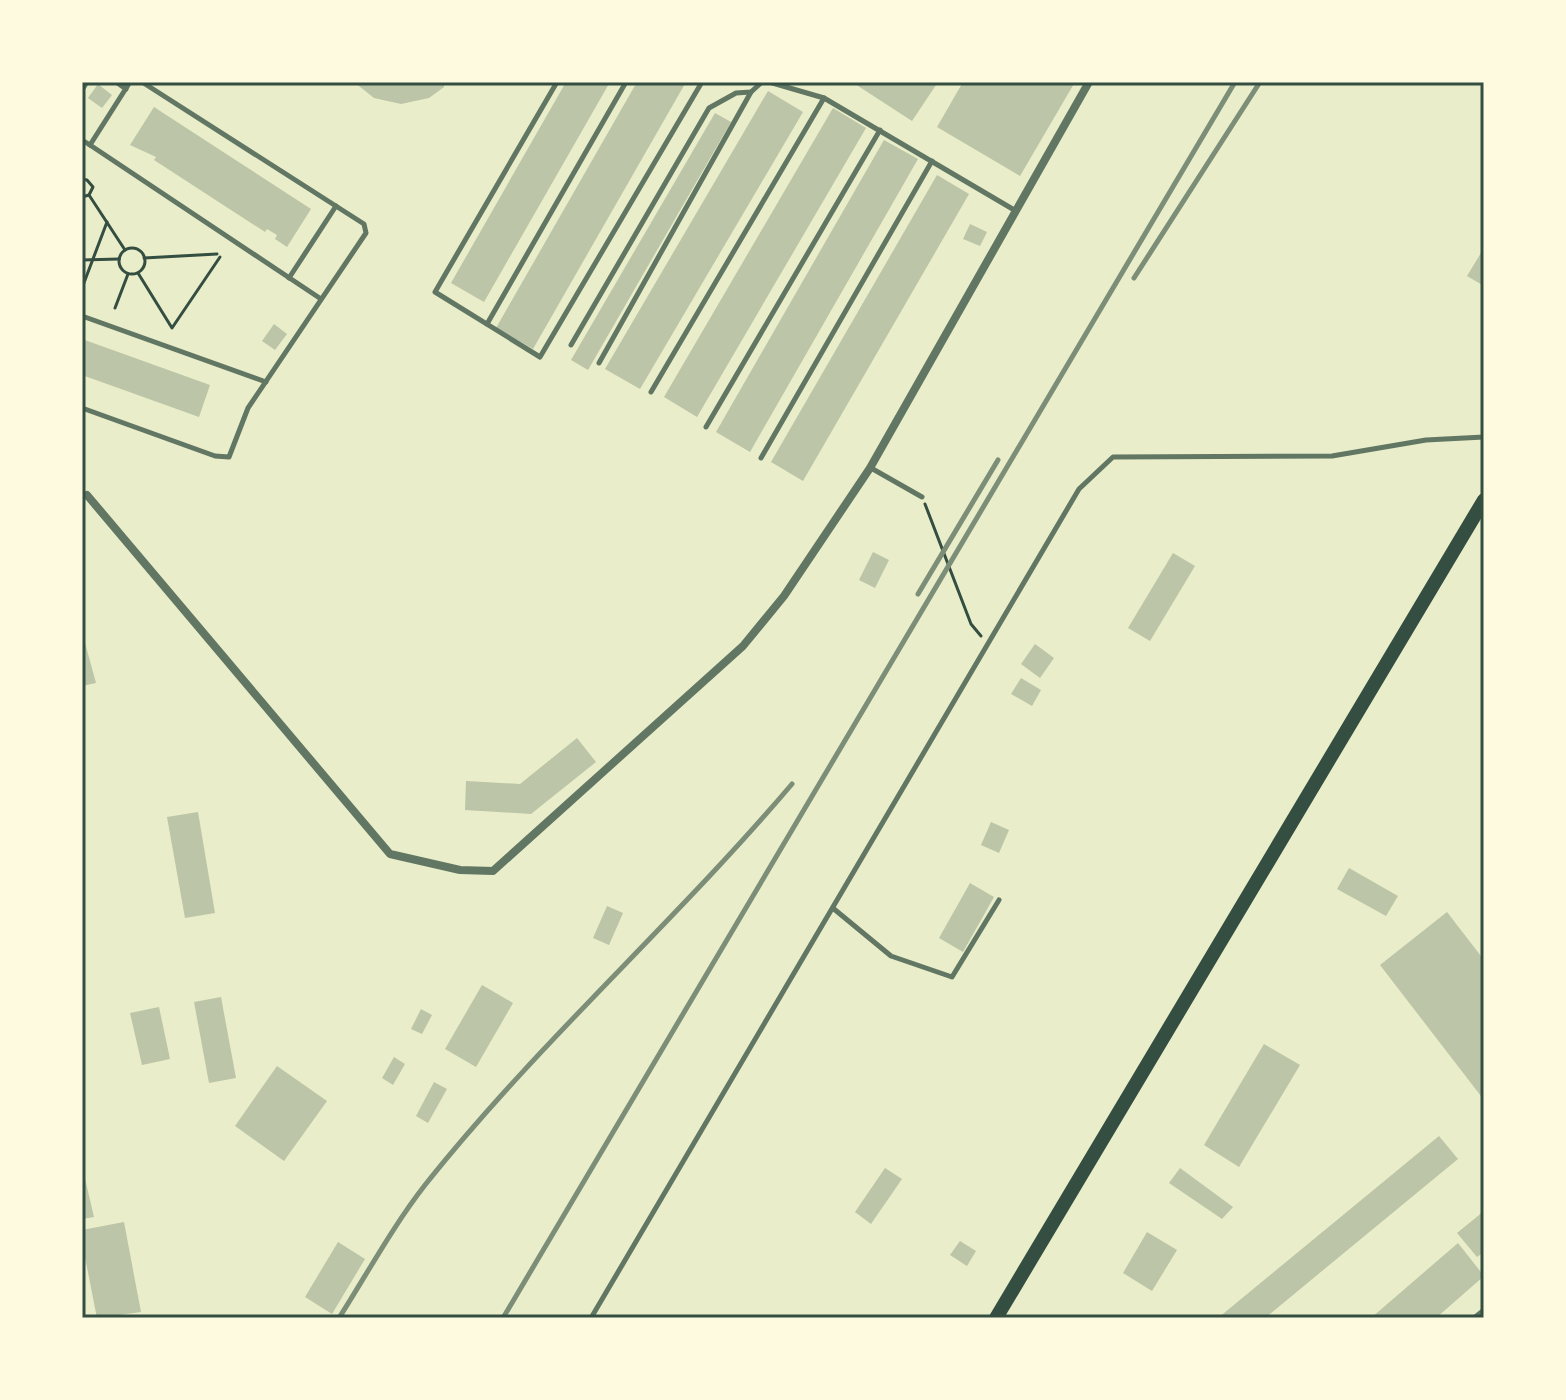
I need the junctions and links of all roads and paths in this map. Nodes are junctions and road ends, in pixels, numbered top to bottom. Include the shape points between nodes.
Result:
1 (87, 82) edge
2 (116, 82) edge
3 (130, 82) edge
4 (142, 82) edge
5 (557, 82) edge
6 (626, 82) edge
7 (702, 82) edge
8 (762, 82) edge
9 (769, 82) edge
10 (1089, 82) edge
11 (126, 89) junction
12 (82, 90) edge
13 (751, 92) junction
14 (824, 98) junction
15 (880, 130) junction
16 (82, 140) edge
17 (90, 145) junction
18 (932, 161) junction
19 (82, 179) edge
20 (89, 195) junction
21 (82, 197) edge
22 (336, 206) junction
23 (1016, 211) junction
24 (107, 222) junction
25 (125, 250) junction
26 (144, 258) junction
27 (119, 259) junction
28 (82, 260) edge
29 (93, 260) junction
30 (138, 273) junction
31 (128, 274) junction
32 (289, 278) junction
33 (82, 288) edge
34 (321, 299) junction
35 (115, 308) dead end
36 (82, 316) edge
37 (487, 324) junction
38 (571, 345) dead end
39 (599, 363) dead end
40 (266, 382) junction
41 (651, 392) dead end
42 (82, 408) edge
43 (706, 427) dead end
44 (1484, 437) edge
45 (761, 458) dead end
46 (870, 468) junction
47 (84, 494) edge
48 (922, 497) joint
49 (1484, 500) edge
50 (989, 644) junction
51 (999, 900) dead end
52 (834, 909) junction
53 (1484, 1310) edge
54 (591, 1318) edge
55 (996, 1318) edge
56 (1474, 1318) edge

1 - 12 lane
2 - 11 lane
3 - 11 lane
4 - 22 lane
5 - 37 lane via 435,292
6 - 37 lane
7 - 37 lane via 540,357
8 - 13 lane
9 - 14 lane
10 - 23 street
11 - 17 lane
13 - 38 lane via 736,93 709,108
13 - 39 lane
14 - 15 lane
14 - 41 lane
15 - 18 lane
15 - 43 lane
16 - 17 lane
17 - 32 lane
18 - 23 lane
18 - 45 lane
19 - 20 path via 93,187
20 - 21 path
20 - 24 path
22 - 32 lane
22 - 34 lane via 364,224 366,233
23 - 46 street
24 - 25 path
24 - 29 path
25 - 26 path via 135,249
25 - 27 path
26 - 30 path
26 - 30 path via 218,255 172,328
27 - 29 path
27 - 31 path
28 - 29 path
29 - 33 path
30 - 31 path
31 - 35 path
32 - 34 lane
34 - 40 lane
36 - 40 lane
40 - 42 lane via 248,408 229,457
44 - 50 lane via 1426,440 1332,456 1113,457 1079,489
46 - 47 street via 784,596 743,646 493,871 460,870 390,854
46 - 48 lane
48 - 50 path via 971,624
49 - 55 main road
50 - 52 lane
51 - 52 lane via 952,977 891,956
52 - 54 lane
53 - 56 lane

